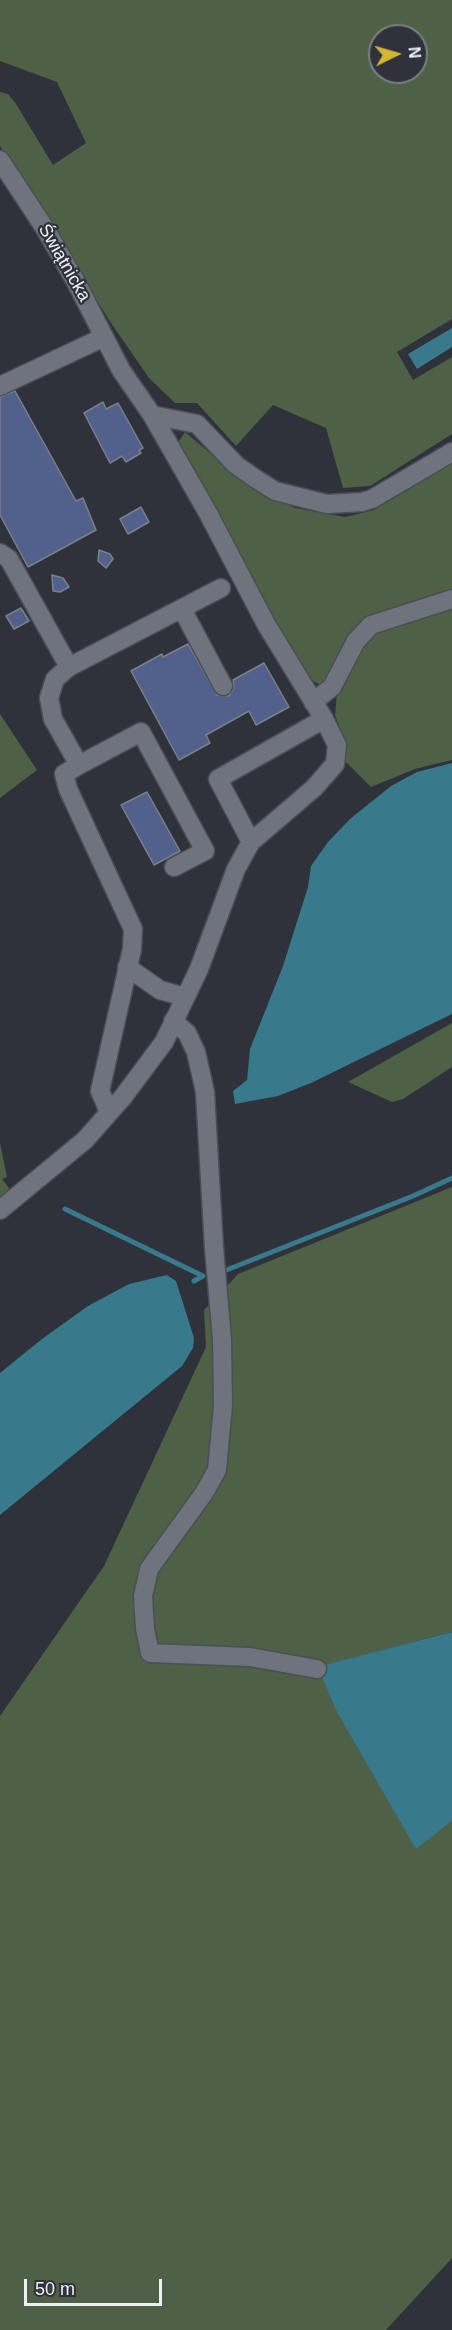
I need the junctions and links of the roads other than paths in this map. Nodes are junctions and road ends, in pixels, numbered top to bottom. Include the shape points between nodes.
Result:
1 (0, 160) edge
2 (104, 337) junction
3 (0, 386) edge
4 (152, 416) junction
5 (452, 452) edge
6 (0, 554) edge
7 (221, 588) dead end
8 (452, 599) edge
9 (182, 609) junction
10 (69, 667) junction
11 (223, 686) dead end
12 (313, 702) junction
13 (324, 719) junction
14 (79, 765) junction
15 (251, 842) junction
16 (174, 867) dead end
17 (127, 967) junction
18 (185, 997) junction
19 (173, 1022) junction
20 (109, 1112) junction
21 (0, 1210) edge
22 (317, 1669) dead end

1 - 2 street, Świątnicka via 76,282
2 - 3 street
2 - 4 street, Świątnicka
4 - 5 street via 197,424 236,465 256,479 276,490 327,504 372,499
4 - 12 street, Świątnicka
6 - 10 street via 9,559
7 - 9 street
8 - 12 street via 371,625 356,642 332,687
9 - 10 street
9 - 11 street
10 - 14 street via 55,679 49,698 53,719
12 - 13 street, Świątnicka
13 - 15 street, Świątnicka via 337,745 335,764 314,788
13 - 15 street via 218,779
14 - 16 street via 141,732 205,851
14 - 17 street via 64,774 133,929
15 - 18 street via 236,869
17 - 18 street via 160,990
17 - 20 street via 100,1091
18 - 19 street
19 - 20 street via 164,1042
19 - 22 street via 187,1033 196,1052 205,1092 223,1405 217,1470 149,1569 143,1596 150,1653 250,1657
20 - 21 street via 85,1140

